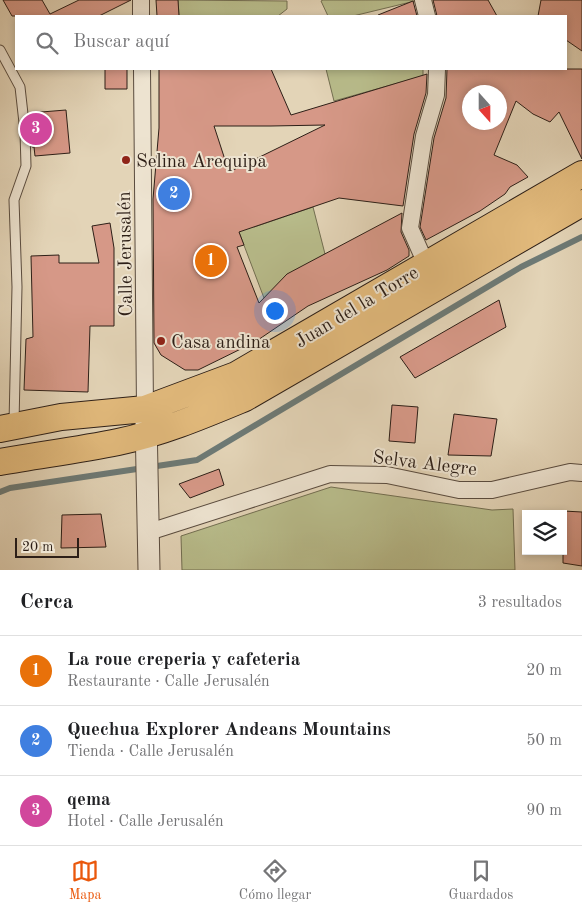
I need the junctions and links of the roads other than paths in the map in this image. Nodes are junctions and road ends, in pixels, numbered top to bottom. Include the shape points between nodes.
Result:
1 (141, 0) edge
2 (424, 0) edge
3 (141, 15) edge
4 (427, 15) edge
5 (0, 50) edge
6 (142, 70) edge
7 (437, 70) edge
8 (582, 174) edge
9 (582, 203) edge
10 (426, 264) junction
11 (145, 409) junction
12 (7, 427) edge
13 (147, 446) junction
14 (0, 462) edge
15 (582, 473) edge
16 (149, 532) junction
17 (149, 570) edge

1 - 3 street
2 - 4 street
5 - 12 lane via 20,87 26,166 14,200 18,287
6 - 11 street, Calle Jerusalén
7 - 10 street via 436,95 424,136 410,228
8 - 10 main road, Juan del la Torre
9 - 13 main road, Juan del la Torre via 245,398
10 - 11 main road, Juan del la Torre via 236,375
11 - 12 main road, Juan del la Torre via 61,417
11 - 13 street
13 - 14 main road, Juan del la Torre via 83,449
13 - 16 street
15 - 16 street, Selva Alegre via 570,472 492,490 459,490 387,475 330,474
16 - 17 street

